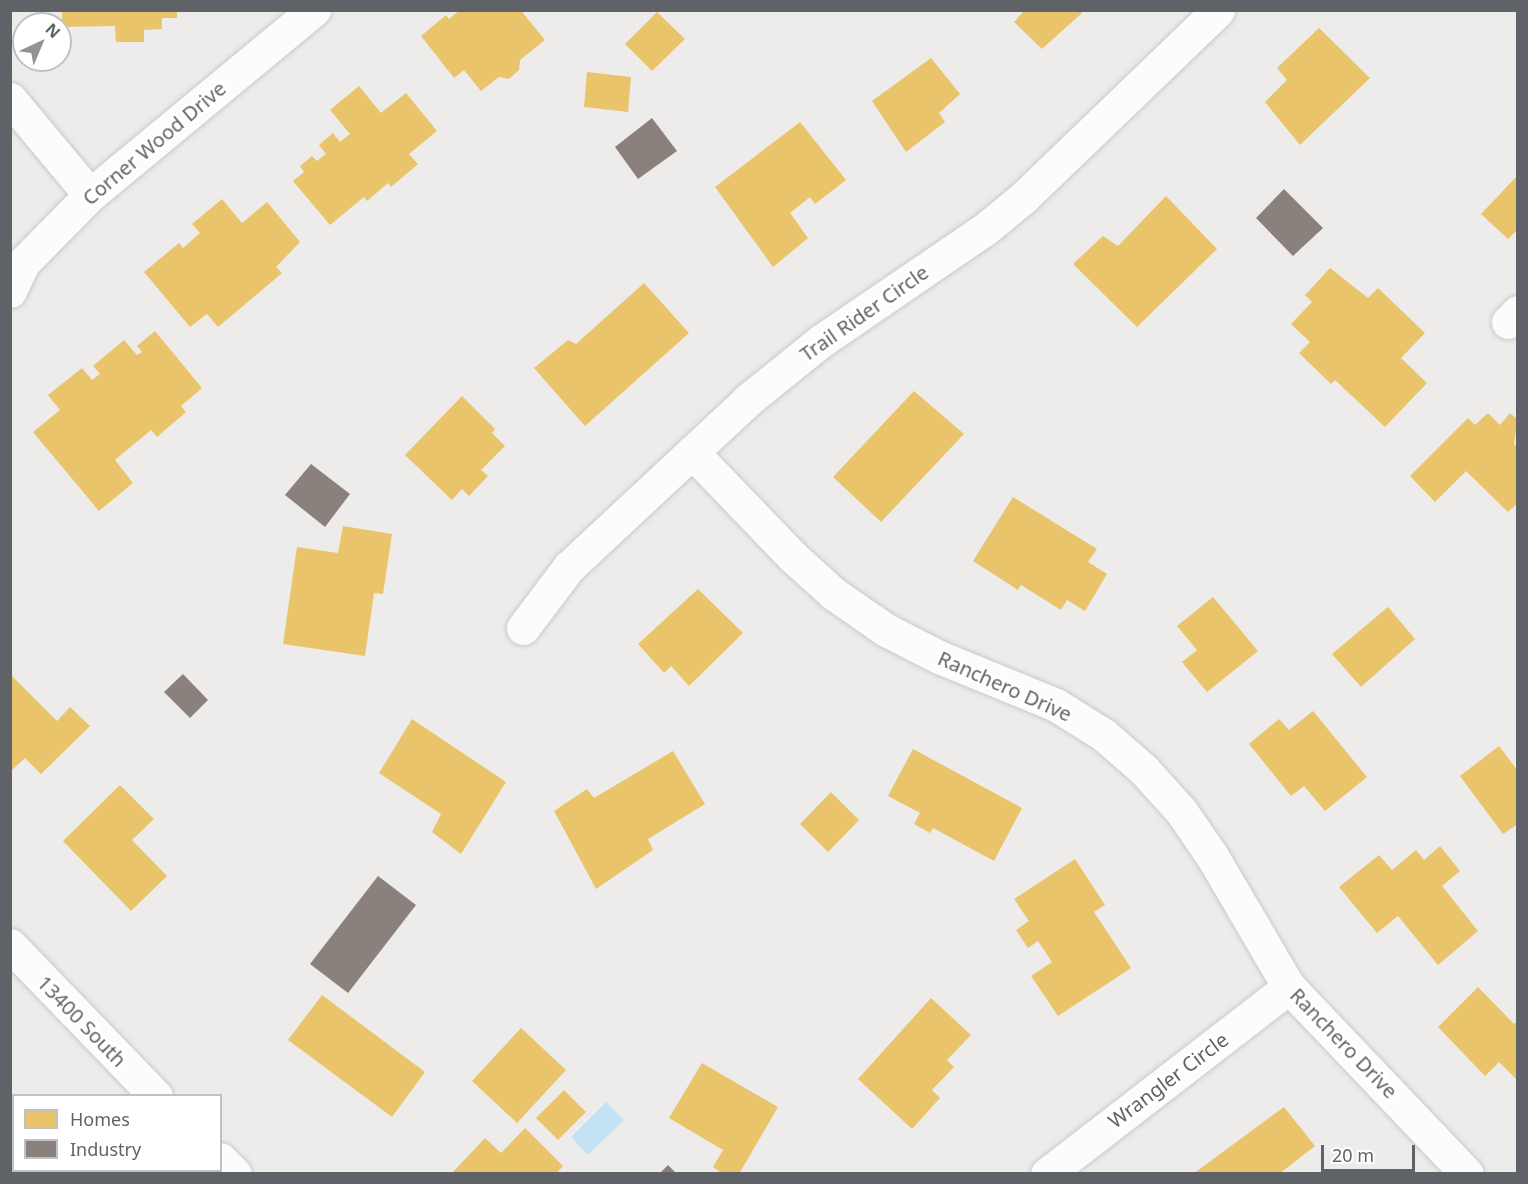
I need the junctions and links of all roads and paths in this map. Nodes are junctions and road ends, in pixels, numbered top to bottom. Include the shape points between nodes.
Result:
1 (314, 10) edge
2 (1218, 10) edge
3 (10, 99) edge
4 (90, 195) junction
5 (10, 291) edge
6 (692, 452) junction
7 (523, 628) dead end
8 (10, 945) edge
9 (1289, 987) junction
10 (155, 1094) edge
11 (1047, 1173) edge
12 (1467, 1173) edge

1 - 4 street, Corner Wood Drive
2 - 6 street, Trail Rider Circle via 1024,197 975,236 821,340
3 - 4 street
4 - 5 street, Corner Wood Drive via 23,263
6 - 7 street, Trail Rider Circle via 569,567
6 - 9 street, Ranchero Drive via 793,557 886,630 939,657 1056,705 1104,735 1181,811
8 - 10 street, 13400 South
9 - 11 street, Wrangler Circle
9 - 12 street, Ranchero Drive

